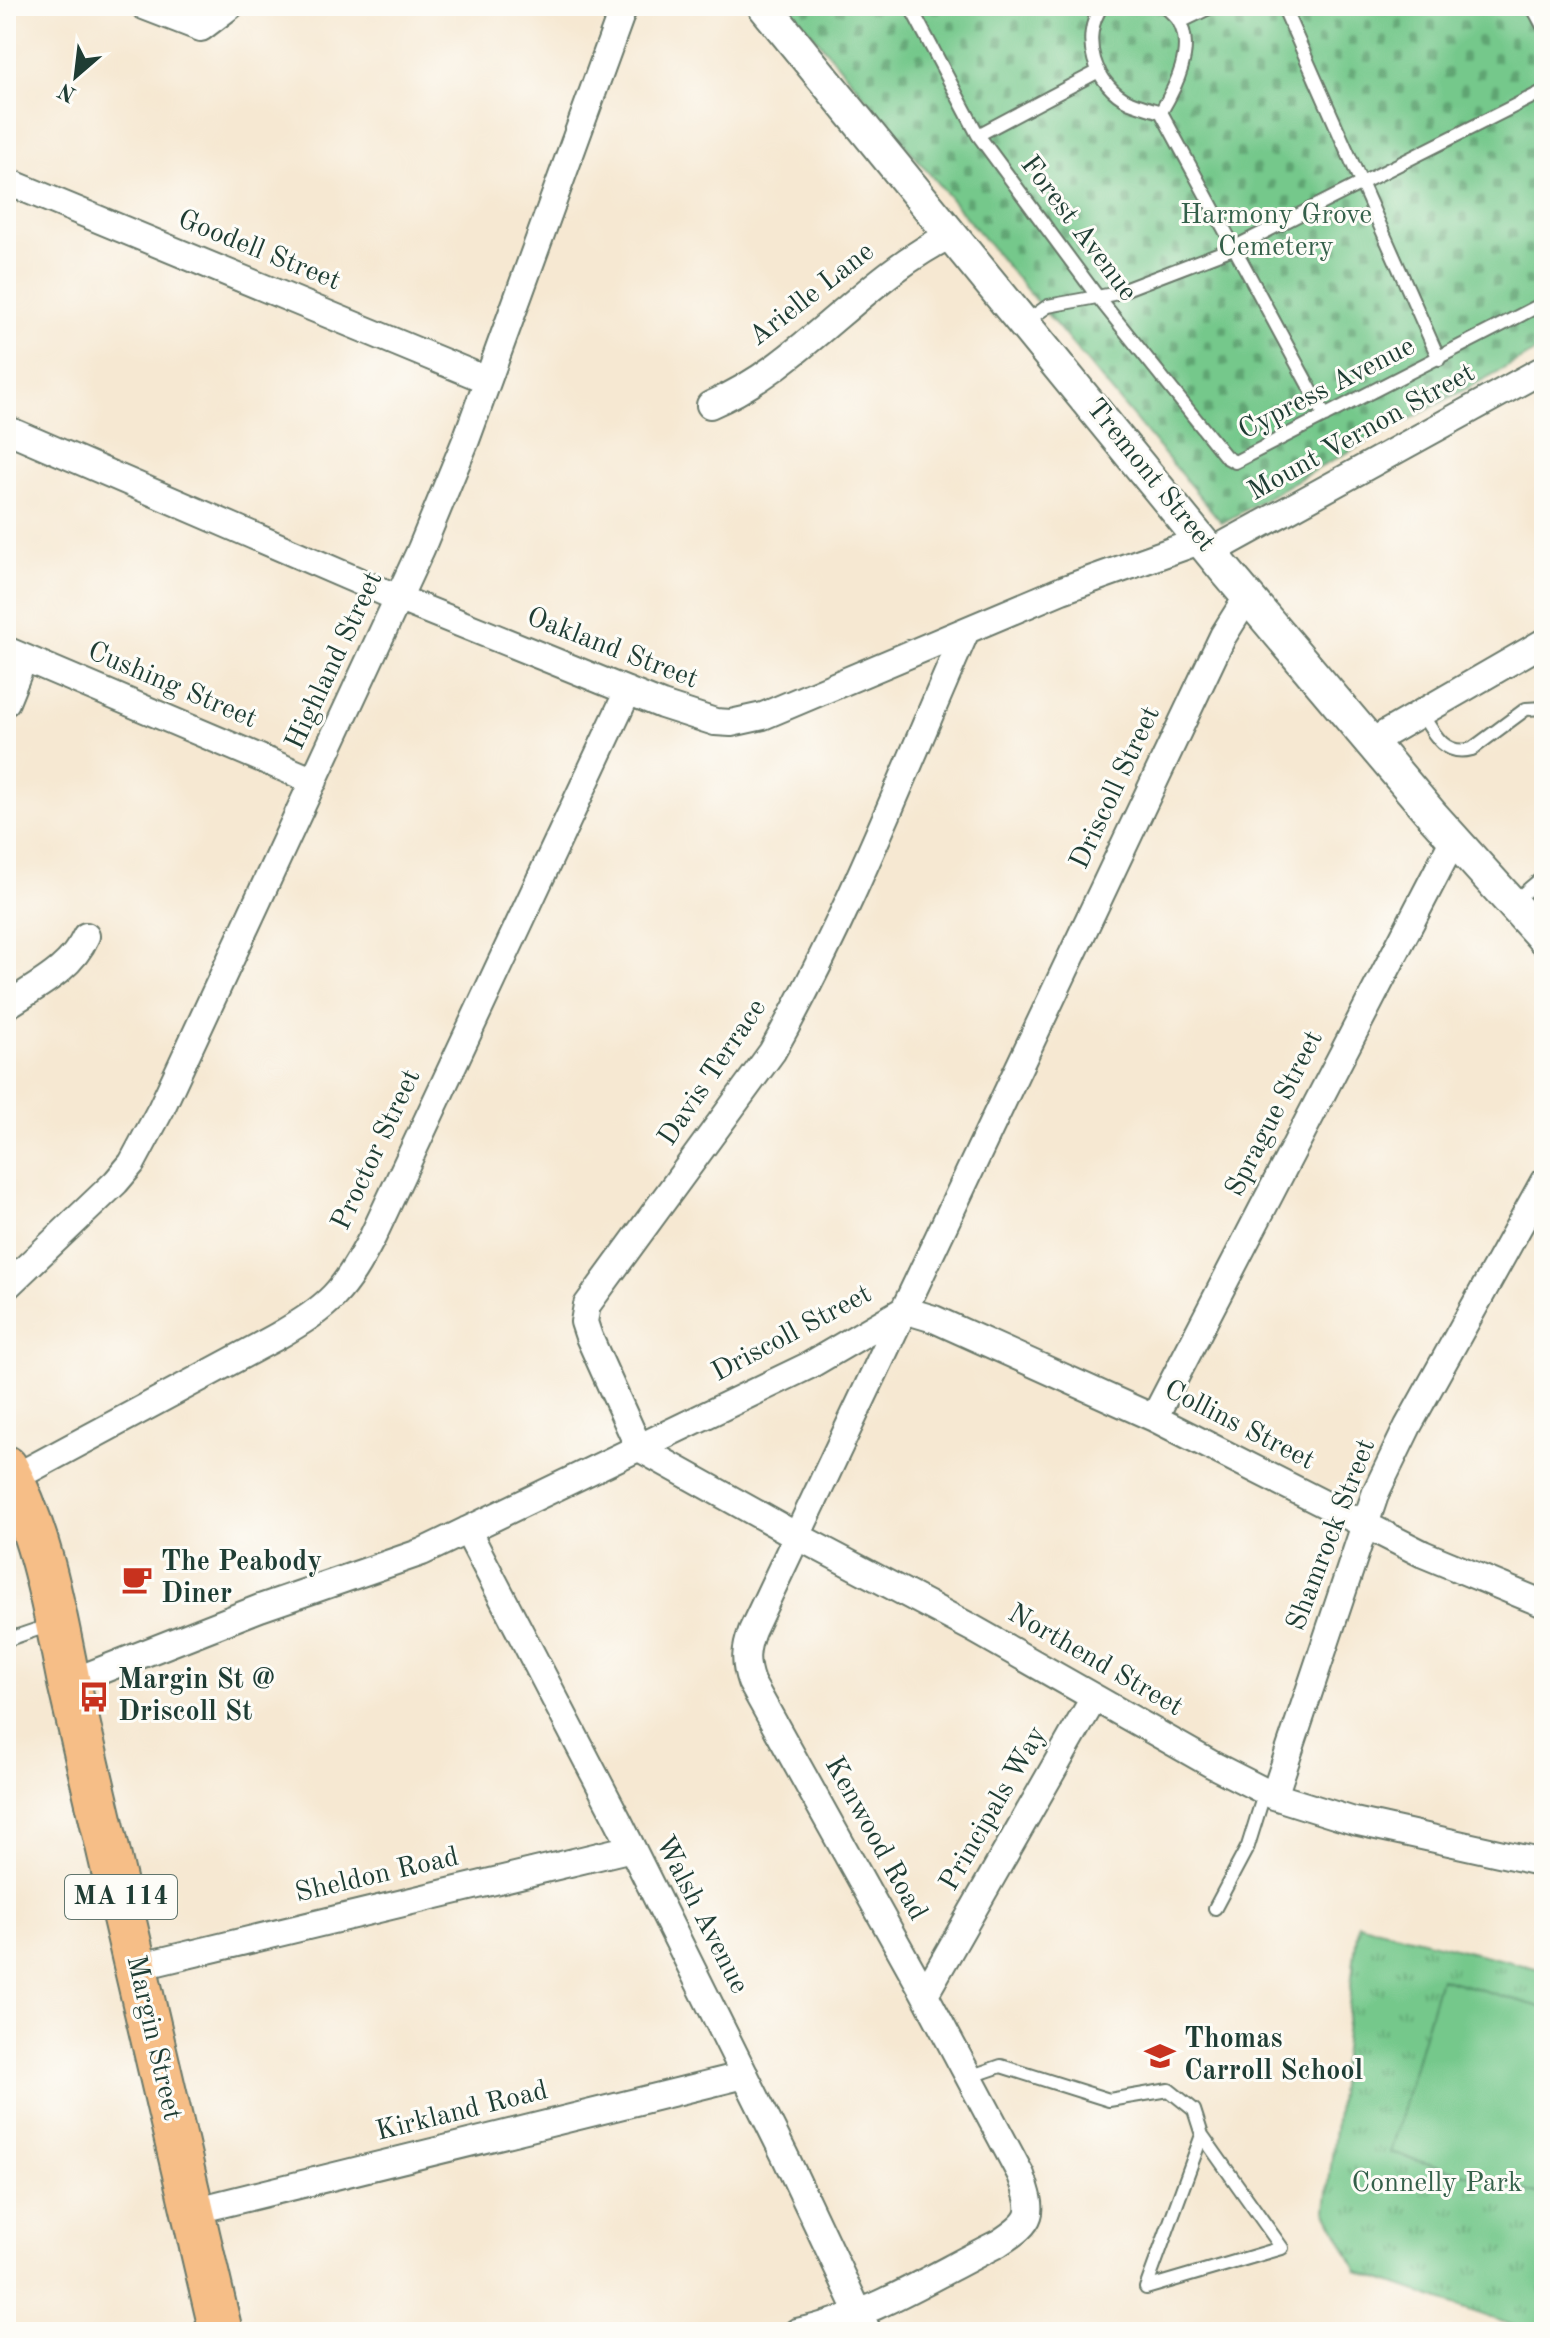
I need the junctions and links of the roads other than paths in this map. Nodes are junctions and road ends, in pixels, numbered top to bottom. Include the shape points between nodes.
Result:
1 (144, 6) edge
2 (230, 6) edge
3 (624, 6) edge
4 (764, 6) edge
5 (910, 6) edge
6 (1102, 6) edge
7 (1165, 6) edge
8 (1213, 6) edge
9 (1283, 6) edge
10 (1532, 6) edge
11 (1180, 22) junction
12 (1544, 28) edge
13 (1099, 71) junction
14 (1544, 91) edge
15 (1161, 112) junction
16 (978, 135) junction
17 (6, 181) edge
18 (1362, 183) junction
19 (953, 234) junction
20 (1233, 248) junction
21 (1097, 296) junction
22 (1544, 303) edge
23 (1025, 322) junction
24 (1439, 359) junction
25 (1544, 369) edge
26 (487, 380) junction
27 (710, 405) dead end
28 (1325, 416) junction
29 (6, 429) edge
30 (1235, 462) joint
31 (1206, 546) junction
32 (1248, 596) junction
33 (400, 599) junction
34 (966, 631) junction
35 (1544, 642) edge
36 (15, 654) edge
37 (628, 691) junction
38 (6, 702) edge
39 (1544, 708) edge
40 (1421, 712) junction
41 (1371, 742) junction
42 (314, 781) junction
43 (1454, 839) junction
44 (1544, 876) edge
45 (1512, 903) junction
46 (86, 936) dead end
47 (1544, 939) edge
48 (6, 1006) edge
49 (1544, 1181) edge
50 (6, 1287) edge
51 (904, 1310) junction
52 (1154, 1418) junction
53 (639, 1448) junction
54 (9, 1473) edge
55 (1364, 1525) junction
56 (467, 1530) junction
57 (797, 1536) junction
58 (1544, 1604) edge
59 (57, 1623) junction
60 (6, 1640) edge
61 (69, 1683) junction
62 (1094, 1698) junction
63 (1270, 1793) junction
64 (632, 1848) junction
65 (1544, 1863) edge
66 (1215, 1908) dead end
67 (137, 1967) junction
68 (925, 1994) junction
69 (745, 2075) junction
70 (969, 2077) junction
71 (1202, 2135) junction
72 (193, 2211) junction
73 (864, 2323) edge
74 (221, 2332) edge
75 (797, 2332) edge

1 - 2 street via 201,28
3 - 26 street, Highland Street
4 - 19 street, Tremont Street
5 - 16 lane, Forest Avenue
6 - 13 lane via 1090,48
7 - 11 lane
8 - 11 lane
9 - 18 lane, Cypress Avenue
10 - 12 lane
11 - 15 lane via 1183,59
13 - 15 lane via 1129,102
13 - 16 lane
14 - 18 lane
15 - 20 lane
16 - 21 lane, Forest Avenue
17 - 26 street, Goodell Street
18 - 20 lane
18 - 24 lane, Cypress Avenue
19 - 23 street, Tremont Street
19 - 27 street, Arielle Lane via 873,284 817,335 743,390
20 - 21 lane
20 - 28 lane
21 - 23 lane via 1048,306
21 - 30 lane, Forest Avenue
22 - 24 lane
23 - 31 street, Tremont Street
24 - 28 lane, Cypress Avenue
25 - 31 street, Mount Vernon Street
26 - 33 street, Highland Street
28 - 30 lane, Cypress Avenue
29 - 33 street, Oakland Street
31 - 32 street, Tremont Street
31 - 34 street, Oakland Street via 1062,590
32 - 41 street, Tremont Street
32 - 51 street, Driscoll Street via 1223,636
33 - 37 street, Oakland Street
33 - 42 street, Highland Street
34 - 37 street, Oakland Street via 763,716 731,723 698,717
34 - 53 street, Davis Terrace via 788,1024 587,1305 584,1322 589,1337
35 - 40 street
36 - 38 street
36 - 42 street, Cushing Street
37 - 54 street, Proctor Street via 373,1236 338,1295 276,1337
39 - 40 lane via 1526,709 1462,752 1439,742
40 - 41 street
41 - 43 street, Tremont Street
42 - 50 street, Highland Street via 132,1163 91,1209
43 - 45 street, Tremont Street
43 - 52 street, Sprague Street
44 - 45 lane
45 - 47 street, Tremont Street
46 - 48 street via 70,962
49 - 55 street, Shamrock Street via 1408,1426
51 - 52 street, Collins Street
51 - 53 street, Driscoll Street via 810,1365
51 - 57 street, Kenwood Road
52 - 55 street, Collins Street
53 - 56 street, Driscoll Street
53 - 57 street, Northend Street
54 - 59 highway, Margin Street / MA 114 via 47,1574
55 - 58 street, Collins Street
55 - 63 street, Shamrock Street
56 - 61 street, Driscoll Street via 422,1552
56 - 64 street, Walsh Avenue
57 - 62 street, Northend Street
57 - 68 street, Kenwood Road via 752,1631 745,1664
59 - 60 lane
59 - 61 highway, Margin Street / MA 114
61 - 67 highway, Margin Street / MA 114
62 - 63 street, Northend Street
62 - 68 street, Principals Way
63 - 65 street, Northend Street via 1354,1821
63 - 66 lane
64 - 67 street, Sheldon Road
64 - 69 street, Walsh Avenue
67 - 72 highway, Margin Street / MA 114
68 - 70 street, Kenwood Road
69 - 72 street, Kirkland Road
69 - 73 street, Walsh Avenue
70 - 71 lane via 1001,2066 1109,2100 1169,2090 1194,2110
70 - 73 street, Kenwood Road via 1021,2175 1030,2214 999,2243
71 - 71 lane via 1197,2149 1146,2288 1282,2248
72 - 74 highway, Margin Street / MA 114
73 - 75 street

